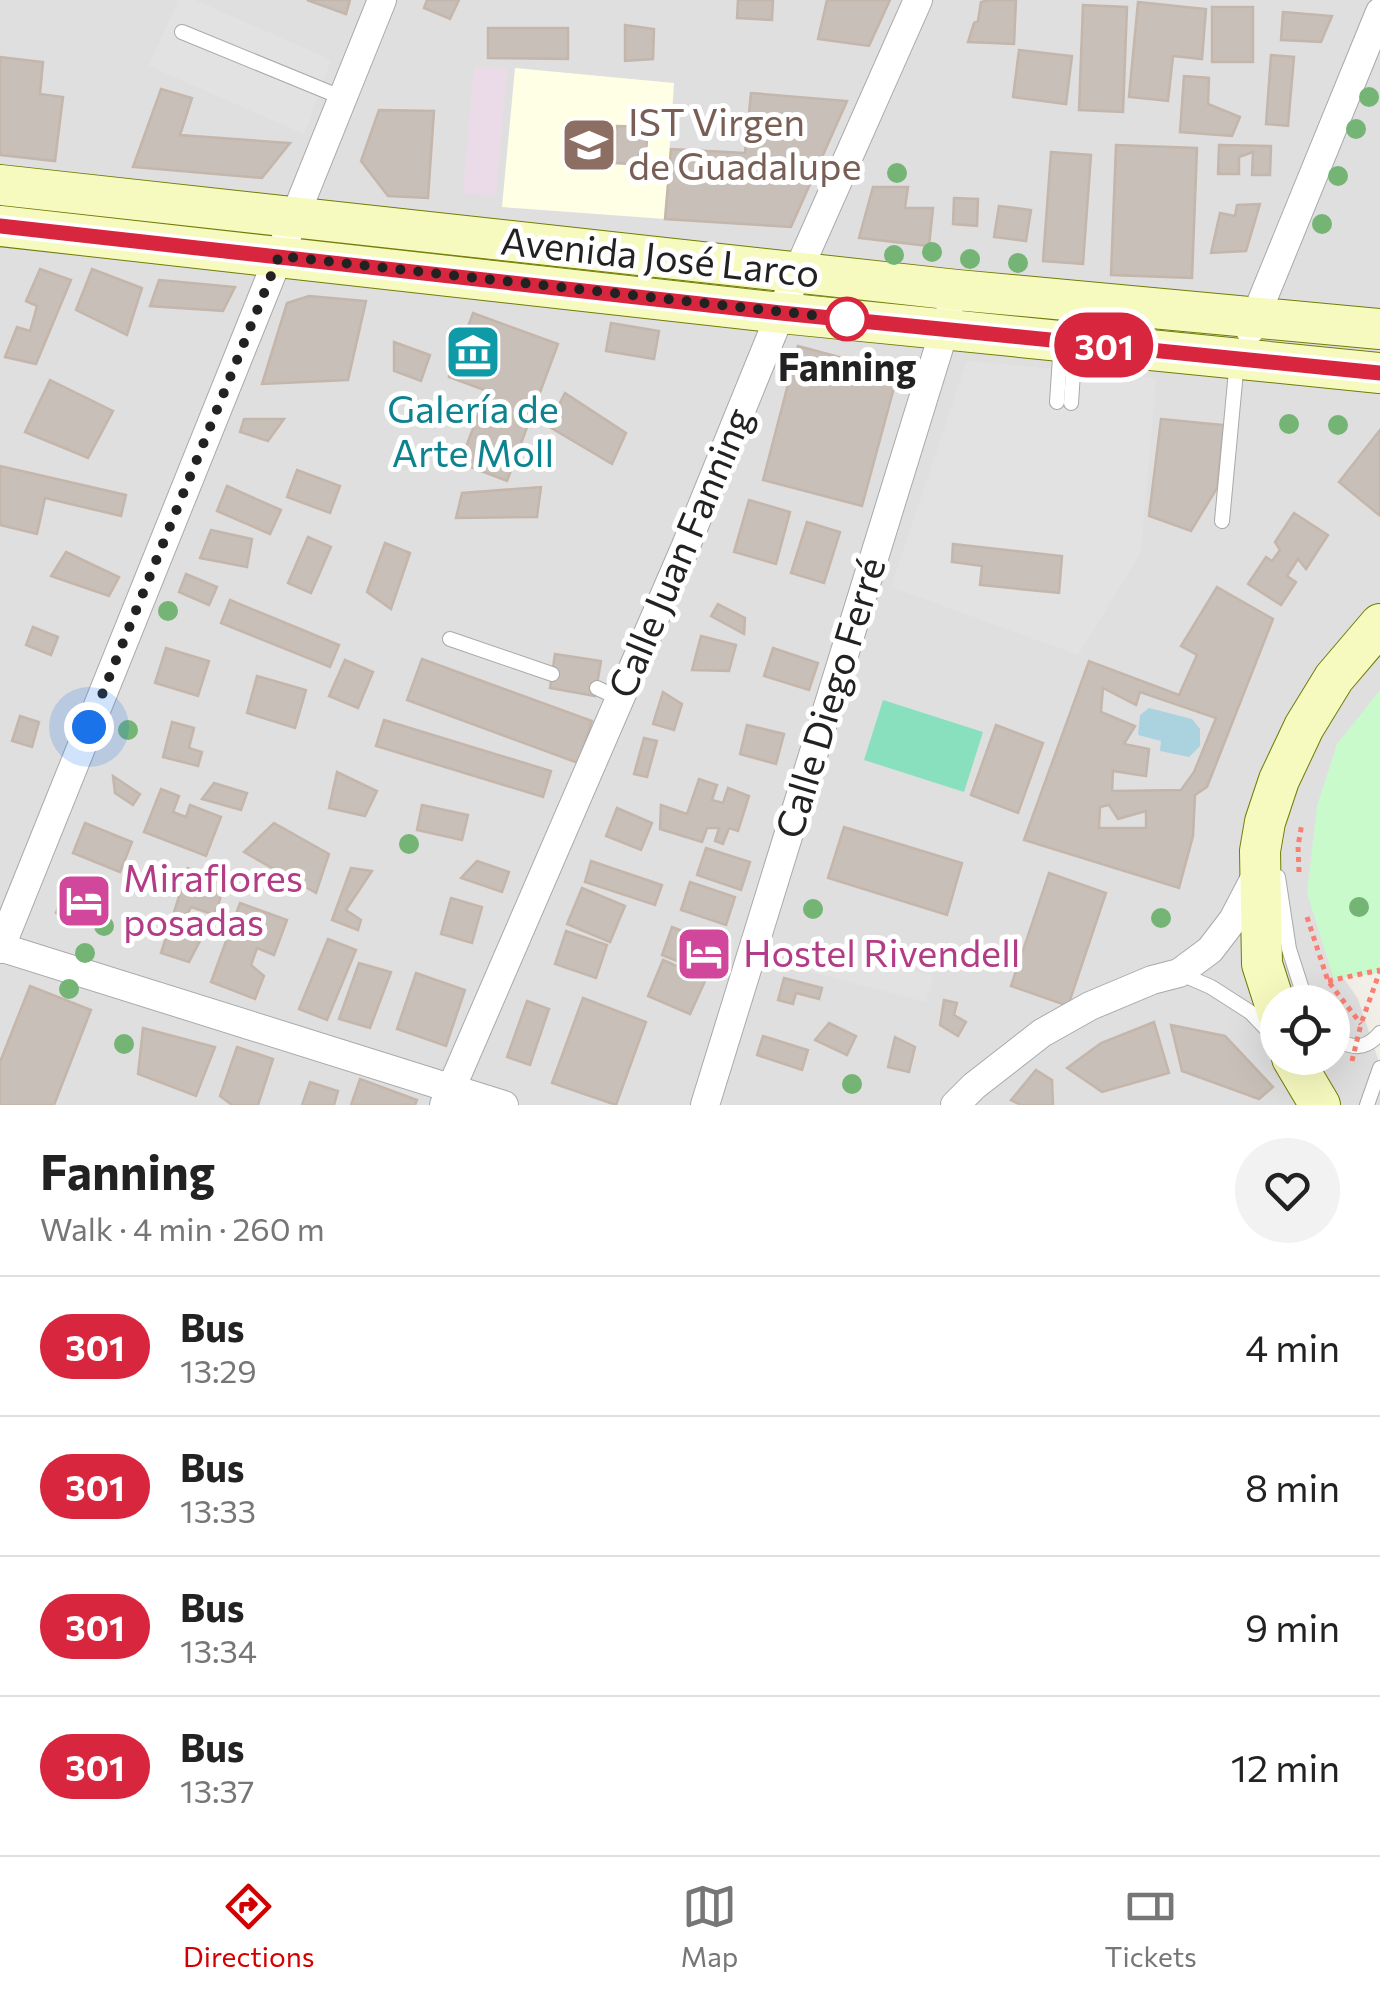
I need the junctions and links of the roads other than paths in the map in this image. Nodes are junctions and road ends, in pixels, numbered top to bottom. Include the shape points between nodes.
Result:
1 (382, 0) edge
2 (918, 0) edge
3 (1376, 31) edge
4 (182, 32) dead end
5 (343, 98) junction
6 (0, 185) edge
7 (294, 218) junction
8 (0, 226) edge
9 (279, 256) junction
10 (797, 273) junction
11 (957, 290) junction
12 (781, 313) junction
13 (1254, 319) junction
14 (1377, 328) edge
15 (945, 330) junction
16 (1068, 342) junction
17 (1239, 359) junction
18 (1380, 373) edge
19 (1064, 402) dead end
20 (1222, 521) dead end
21 (1380, 624) edge
22 (450, 639) dead end
23 (552, 674) dead end
24 (1284, 820) junction
25 (1280, 873) junction
26 (0, 948) edge
27 (1179, 972) junction
28 (1269, 985) edge
29 (1301, 985) edge
30 (1260, 1022) edge
31 (1380, 1033) edge
32 (1350, 1046) edge
33 (1380, 1068) edge
34 (1302, 1075) edge
35 (447, 1097) edge
36 (504, 1105) edge
37 (705, 1105) edge
38 (955, 1105) edge
39 (1320, 1105) edge
40 (1367, 1105) edge

1 - 5 street
2 - 10 street, Calle Juan Fanning
3 - 13 street
4 - 5 lane
5 - 7 street
6 - 7 main road, Avenida José Larco
7 - 9 street
7 - 10 main road, Avenida José Larco
8 - 9 main road, Avenida José Larco
9 - 12 main road, Avenida José Larco
9 - 26 street
10 - 11 main road, Avenida José Larco
10 - 12 street, Calle Juan Fanning
11 - 13 main road, Avenida José Larco
11 - 15 street, Calle Diego Ferré
12 - 15 main road, Avenida José Larco
12 - 35 street, Calle Juan Fanning via 685,548 608,693
13 - 14 main road, Avenida José Larco
13 - 17 street
15 - 16 main road, Avenida José Larco
15 - 37 street, Calle Diego Ferré
16 - 17 main road, Avenida José Larco
16 - 19 lane
17 - 18 main road, Avenida José Larco
17 - 20 lane
21 - 24 main road via 1304,727 1279,780
22 - 23 lane
24 - 25 main road via 1260,851
24 - 29 lane via 1277,872
25 - 27 street via 1210,950
25 - 28 main road via 1262,964
26 - 35 street
27 - 30 lane
27 - 38 street via 1090,1006 1042,1033
31 - 32 lane via 1371,1043
33 - 40 lane
34 - 39 main road
35 - 36 street

